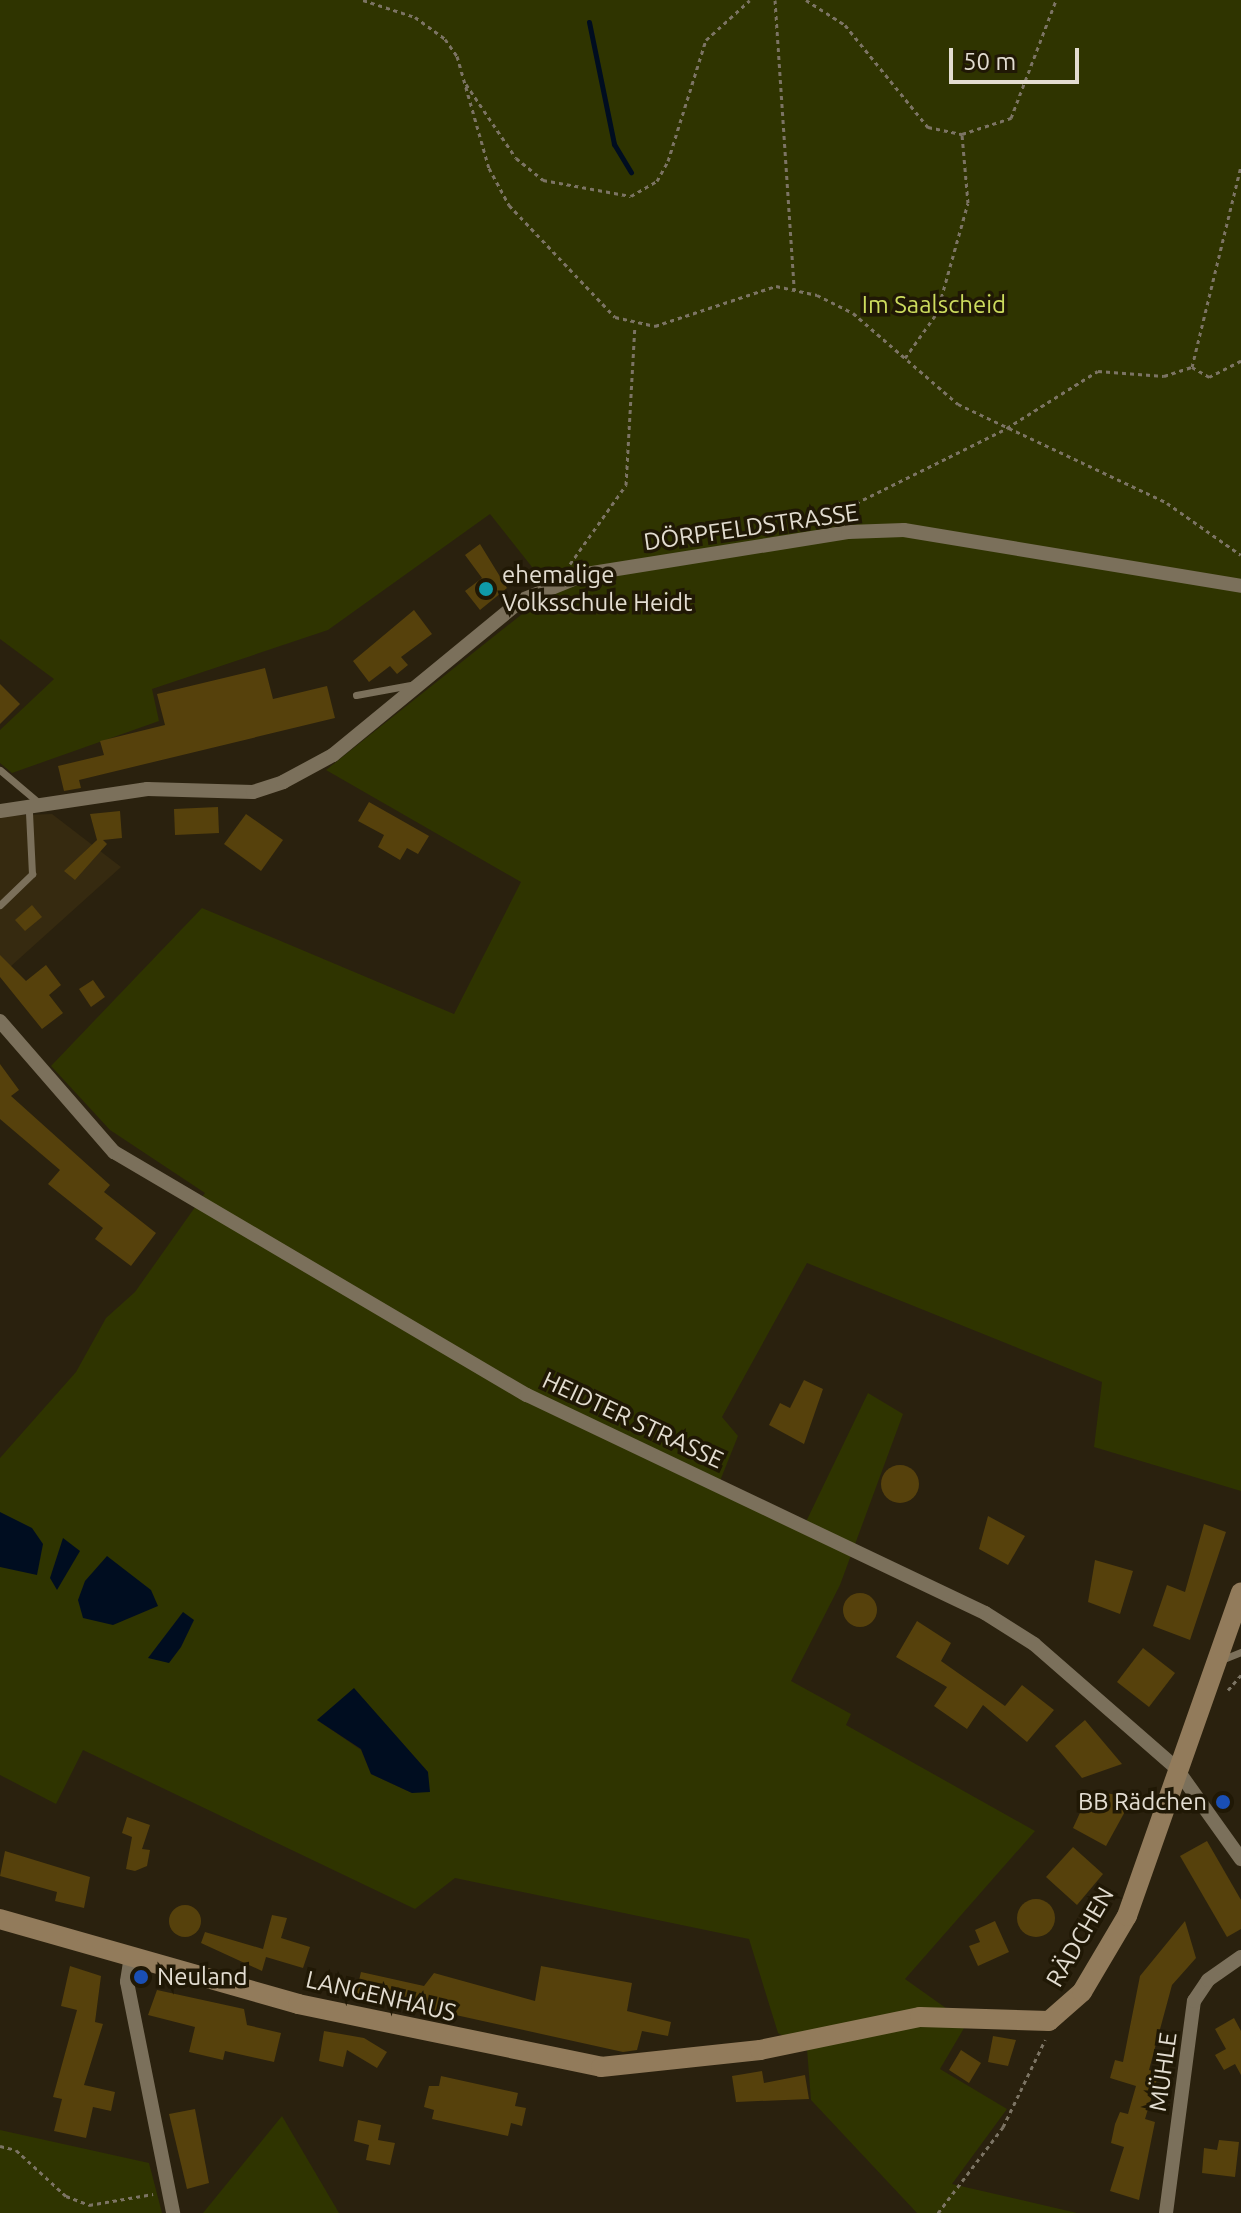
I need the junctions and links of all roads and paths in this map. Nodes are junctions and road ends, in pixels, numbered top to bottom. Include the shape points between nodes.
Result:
1 (363, 0) edge
2 (750, 0) edge
3 (775, 0) edge
4 (806, 0) edge
5 (1056, 0) edge
6 (465, 83) junction
7 (962, 134) junction
8 (1241, 166) edge
9 (794, 289) junction
10 (635, 326) junction
11 (905, 358) junction
12 (1241, 361) edge
13 (1192, 367) junction
14 (1007, 428) junction
15 (799, 539) junction
16 (1241, 555) edge
17 (556, 583) junction
18 (1241, 586) edge
19 (421, 685) junction
20 (356, 695) dead end
21 (0, 770) edge
22 (47, 810) junction
23 (0, 811) edge
24 (29, 812) junction
25 (0, 905) edge
26 (0, 1021) edge
27 (1241, 1593) edge
28 (1241, 1652) edge
29 (1212, 1666) junction
30 (1176, 1768) junction
31 (1241, 1859) edge
32 (0, 1919) edge
33 (131, 1956) junction
34 (1241, 1957) edge
35 (1049, 2021) junction
36 (760, 2050) joint
37 (0, 2146) edge
38 (168, 2194) junction
39 (173, 2213) edge
40 (938, 2213) edge
41 (1166, 2213) edge

1 - 6 path via 435,29 457,56
2 - 6 path via 697,55 668,161 657,181 631,196 543,180 516,158
3 - 9 path
4 - 7 path via 845,25 928,127
5 - 7 path via 1011,118
6 - 10 path via 489,168 523,225 615,317
7 - 11 path via 968,203 937,313
8 - 13 path
9 - 10 path via 776,286
9 - 11 path via 853,313
10 - 17 path via 626,485
11 - 14 path via 958,404
12 - 13 path via 1209,377
13 - 14 path via 1164,376 1098,371
14 - 15 path via 842,506
14 - 16 path via 1167,503
15 - 17 street, DÖRPFELDSTRASSE
15 - 18 street, DÖRPFELDSTRASSE via 904,530
17 - 19 street, DÖRPFELDSTRASSE via 522,600
19 - 20 lane
19 - 22 street, DÖRPFELDSTRASSE via 333,755 283,782 253,792 147,789
21 - 22 lane
22 - 24 street, DÖRPFELDSTRASSE
23 - 24 street, DÖRPFELDSTRASSE
24 - 25 lane via 32,874
26 - 30 street, HEIDTER STRASSE via 114,1152 527,1395 985,1613 1034,1644
27 - 29 street, RÄDCHEN
28 - 29 lane
29 - 30 street, RÄDCHEN
30 - 31 street, HEIDTER STRASSE
30 - 35 street, RÄDCHEN via 1127,1916 1082,1992
32 - 33 street, LANGENHAUS
33 - 36 street, LANGENHAUS via 298,2004 601,2067
33 - 38 street via 127,1982
34 - 41 street, MÜHLE via 1208,1980 1194,2001
35 - 36 street, RÄDCHEN via 920,2017
35 - 40 path via 1003,2127
37 - 38 path via 16,2150 66,2196 89,2205
38 - 39 street

